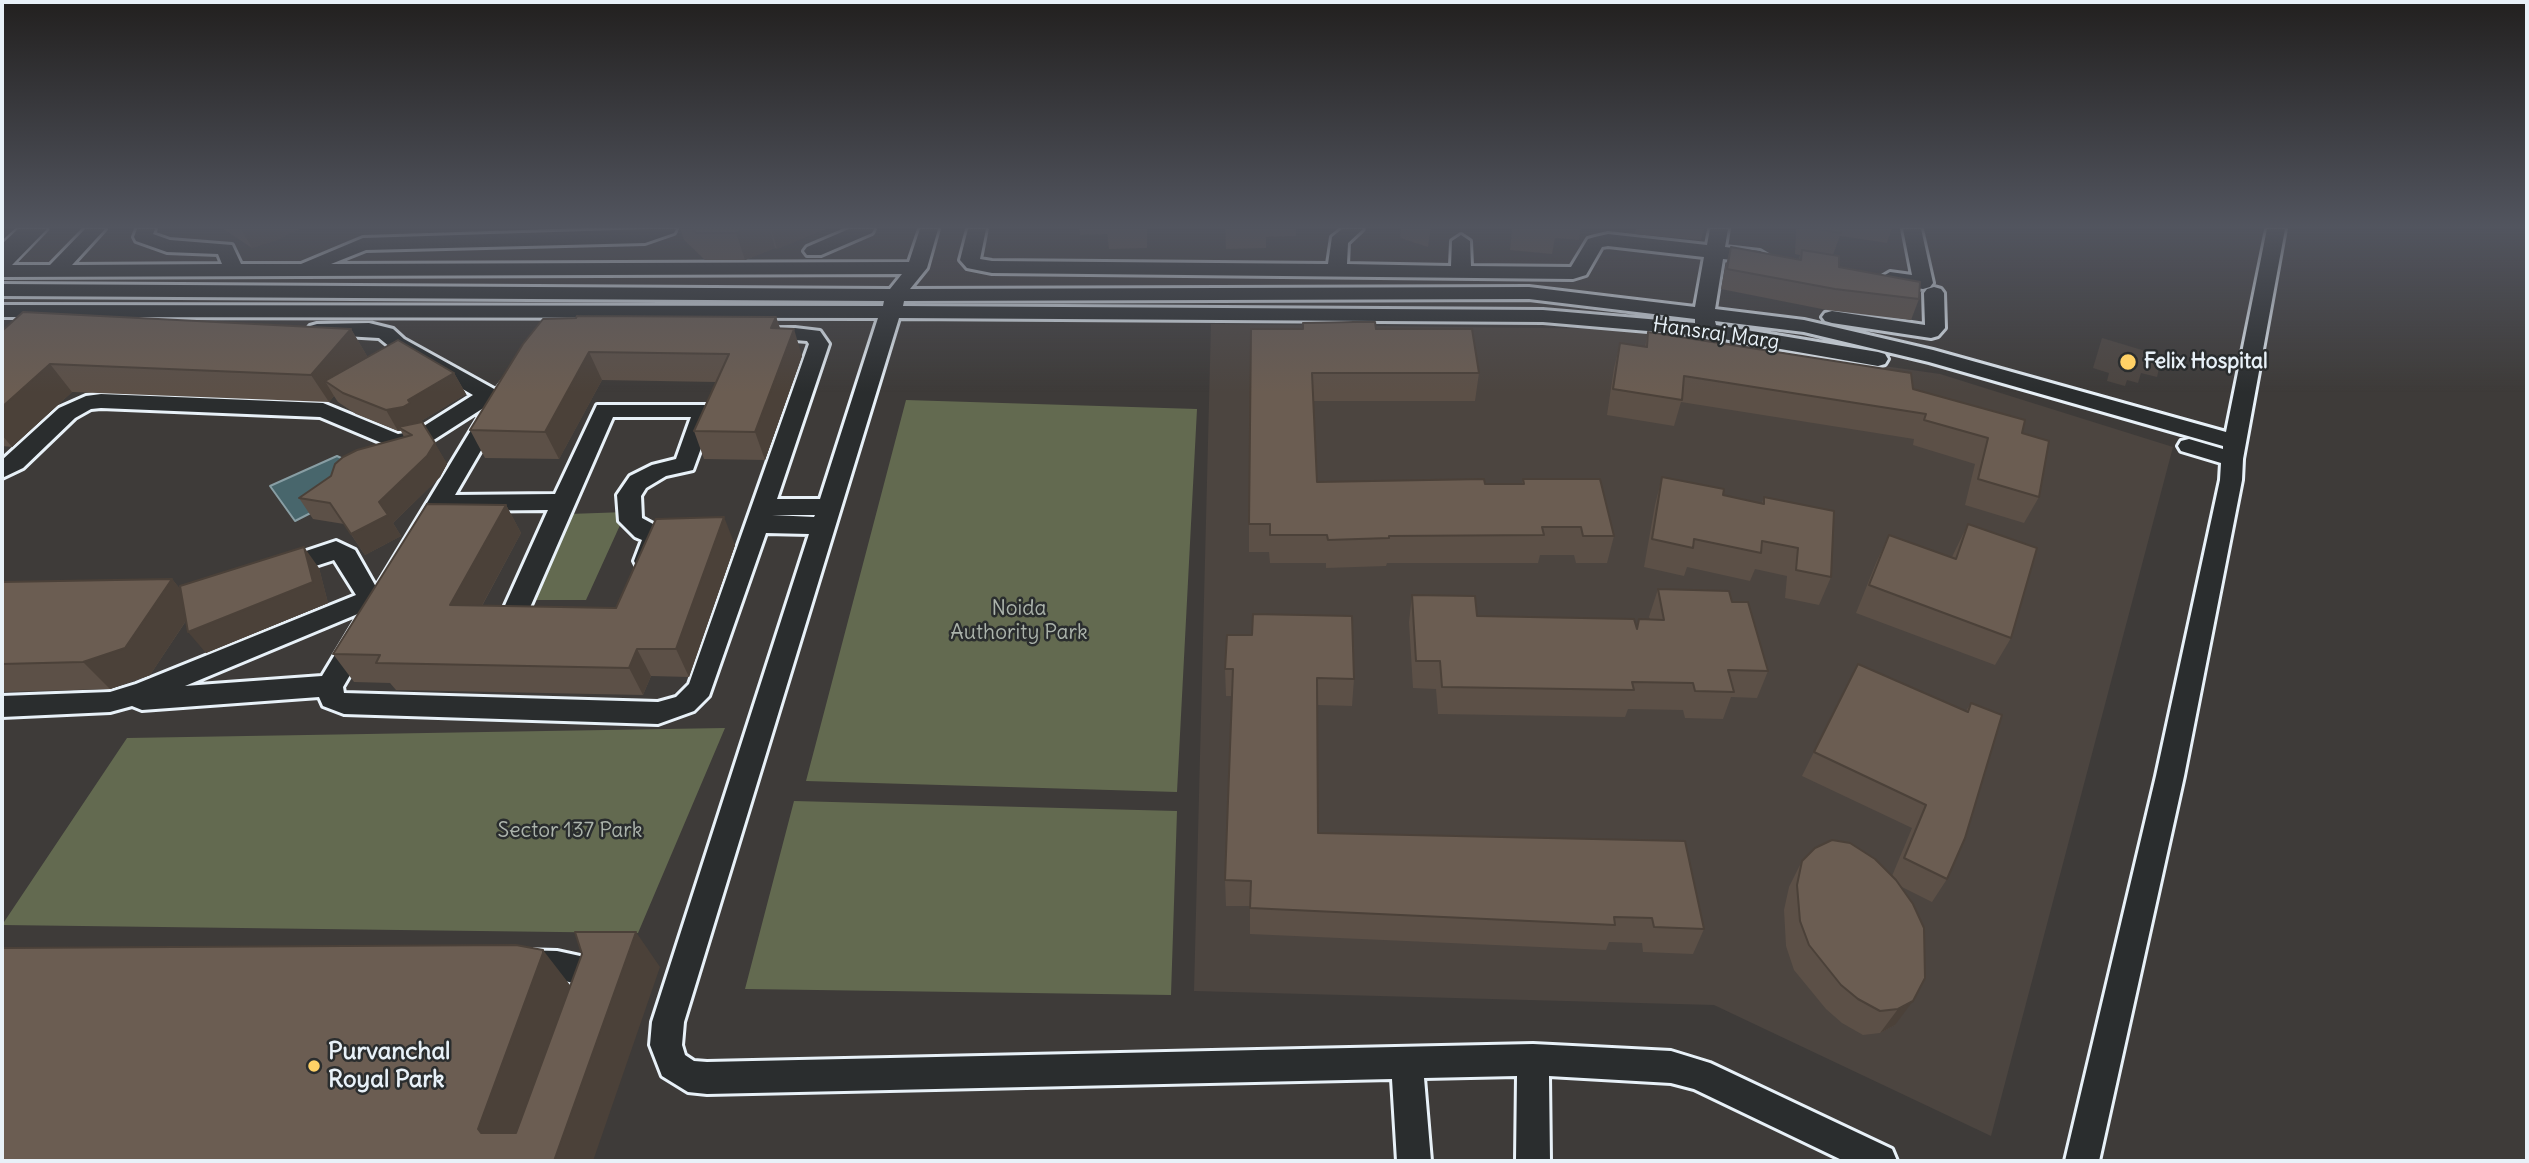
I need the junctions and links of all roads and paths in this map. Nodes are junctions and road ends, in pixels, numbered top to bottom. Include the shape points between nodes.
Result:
1 (907, 283) edge
2 (1028, 283) edge
3 (1056, 283) edge
4 (1711, 283) edge
5 (2266, 283) edge
6 (2, 290) edge
7 (1934, 293) dead end
8 (1054, 295) junction
9 (1025, 296) junction
10 (894, 303) junction
11 (2, 311) edge
12 (567, 312) junction
13 (1706, 313) junction
14 (1831, 325) junction
15 (12, 332) edge
16 (547, 339) junction
17 (494, 398) junction
18 (2234, 450) junction
19 (2, 470) edge
20 (562, 502) junction
21 (438, 503) junction
22 (824, 516) junction
23 (751, 525) junction
24 (680, 535) edge
25 (656, 536) junction
26 (262, 575) edge
27 (636, 586) edge
28 (378, 596) junction
29 (552, 622) edge
30 (330, 686) junction
31 (110, 702) junction
32 (2, 706) edge
33 (489, 964) edge
34 (576, 1025) edge
35 (1533, 1060) junction
36 (1407, 1063) junction
37 (1414, 1161) edge
38 (1533, 1161) edge
39 (1880, 1161) edge
40 (2082, 1161) edge

1 - 10 street
2 - 9 street
3 - 8 street
4 - 13 street
5 - 18 street
6 - 10 street
7 - 14 street via 1935,328 1931,332
8 - 9 street, Hansraj Marg
8 - 13 street, Hansraj Marg via 1529,293
9 - 10 street, Hansraj Marg
10 - 12 street
10 - 13 street, Hansraj Marg via 1543,316
10 - 22 street
11 - 12 street
12 - 16 street
13 - 14 street, Hansraj Marg
13 - 18 street, Hansraj Marg
14 - 18 street, Hansraj Marg
15 - 17 street via 369,330 386,333
16 - 17 street
16 - 23 street via 571,335 813,335 820,344
17 - 19 street via 407,442 396,442 323,410 86,403 67,413
17 - 21 street
18 - 40 street via 2170,776
20 - 21 street
20 - 25 street via 605,410 704,410 685,465 660,470 639,482 629,495 631,521
20 - 29 street via 511,621
21 - 28 street
22 - 23 street
22 - 36 street via 668,1022 666,1045 673,1065 688,1076 707,1078
23 - 30 street via 700,689 685,704 658,713 344,705 332,699
24 - 25 street
25 - 27 street
26 - 28 street via 336,550
28 - 30 street
28 - 31 street
30 - 31 street
31 - 32 street
33 - 34 street via 557,965 586,974 589,988
35 - 36 street
35 - 38 street
35 - 39 street via 1671,1067 1699,1074
36 - 37 street

